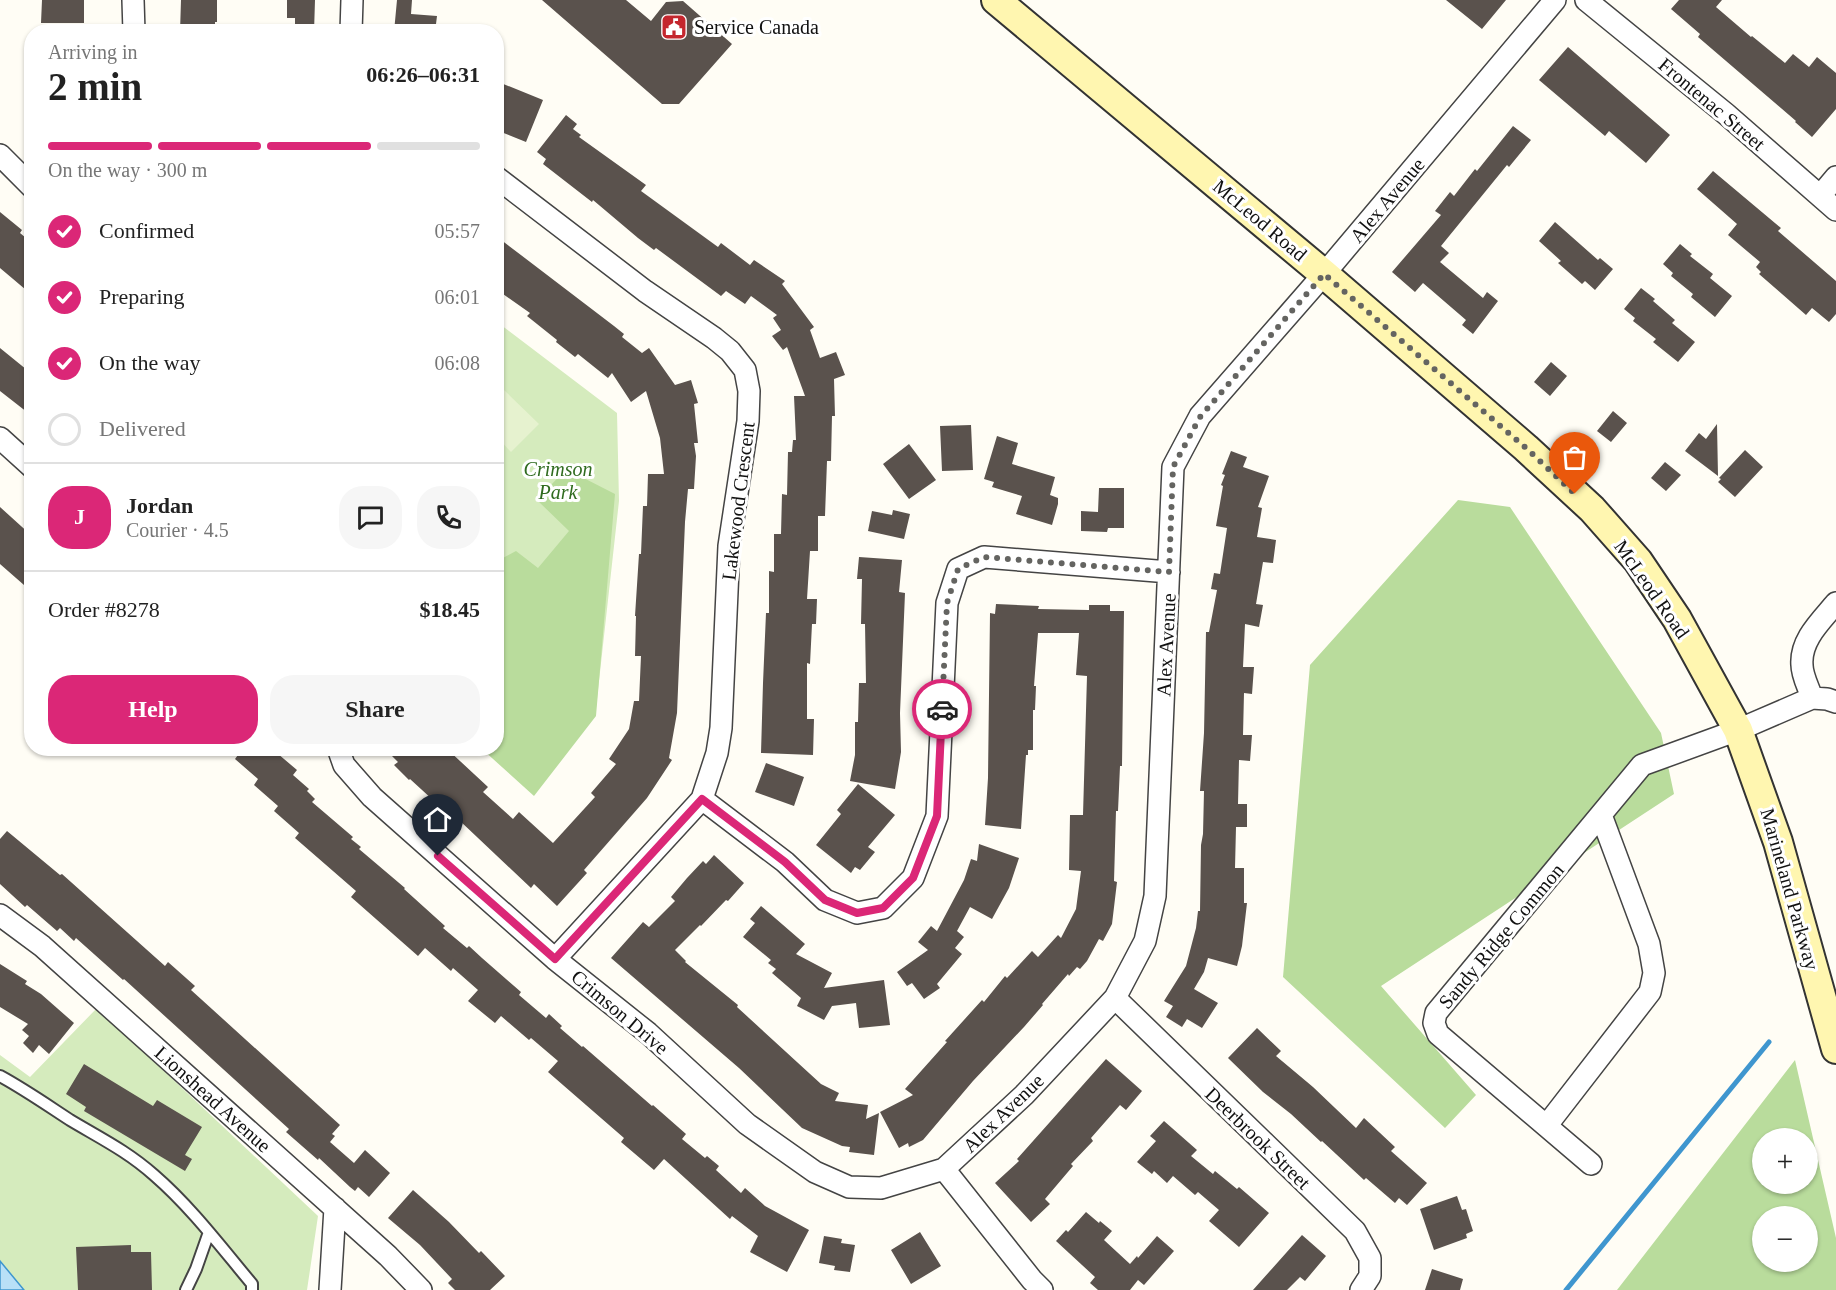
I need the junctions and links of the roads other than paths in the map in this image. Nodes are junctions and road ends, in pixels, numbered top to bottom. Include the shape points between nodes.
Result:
1 (133, 0) edge
2 (352, 0) edge
3 (996, 0) edge
4 (1555, 0) edge
5 (1586, 0) edge
6 (134, 24) edge
7 (351, 24) edge
8 (0, 155) edge
9 (1836, 177) edge
10 (24, 179) edge
11 (504, 183) edge
12 (1820, 196) junction
13 (1836, 210) edge
14 (1324, 274) junction
15 (0, 438) edge
16 (24, 460) edge
17 (1169, 572) junction
18 (1836, 603) edge
19 (1812, 698) junction
20 (1836, 702) edge
21 (1738, 730) junction
22 (341, 756) edge
23 (702, 799) junction
24 (1601, 815) junction
25 (0, 915) edge
26 (555, 959) junction
27 (1115, 998) junction
28 (1836, 1048) edge
29 (0, 1076) edge
30 (1547, 1125) junction
31 (1591, 1164) dead end
32 (944, 1169) junction
33 (335, 1208) junction
34 (209, 1232) junction
35 (186, 1290) edge
36 (252, 1290) edge
37 (330, 1290) edge
38 (421, 1290) edge
39 (1042, 1290) edge
40 (1361, 1290) edge

1 - 6 street
2 - 7 street
3 - 14 main road, McLeod Road
4 - 14 street, Alex Avenue
5 - 12 street, Frontenac Street
8 - 10 street
9 - 12 street
11 - 23 street, Lakewood Crescent via 645,291 714,338 745,370 748,421 729,546 721,728
12 - 13 street, Frontenac Street
14 - 17 street, Alex Avenue via 1200,417 1173,467
14 - 21 main road, McLeod Road via 1592,509 1638,561 1677,619
15 - 16 street
17 - 23 street via 984,557 958,569 947,603 937,816 913,878 883,908 857,913 825,900 785,862
17 - 27 street, Alex Avenue via 1155,896 1145,941
18 - 19 street via 1805,644 1802,666
19 - 20 street
19 - 21 street
21 - 24 street, Sandy Ridge Common via 1642,765
21 - 28 main road, Marineland Parkway via 1778,842
22 - 26 street, Crimson Drive via 372,797
23 - 26 street, Lakewood Crescent
24 - 30 street via 1649,944 1654,973 1650,992
24 - 30 street, Sandy Ridge Common via 1437,1013 1434,1023 1438,1034
25 - 33 street, Lionshead Avenue via 42,946
26 - 32 street, Crimson Drive via 648,1034 747,1124 815,1172 849,1187 881,1188
27 - 32 street, Alex Avenue via 1024,1095
27 - 40 street, Deerbrook Street via 1355,1232 1370,1257 1370,1276
29 - 34 lane via 131,1156 170,1189
30 - 31 street, Sandy Ridge Common
32 - 39 street
33 - 37 street
33 - 38 street, Lionshead Avenue
34 - 35 lane
34 - 36 lane via 252,1284

